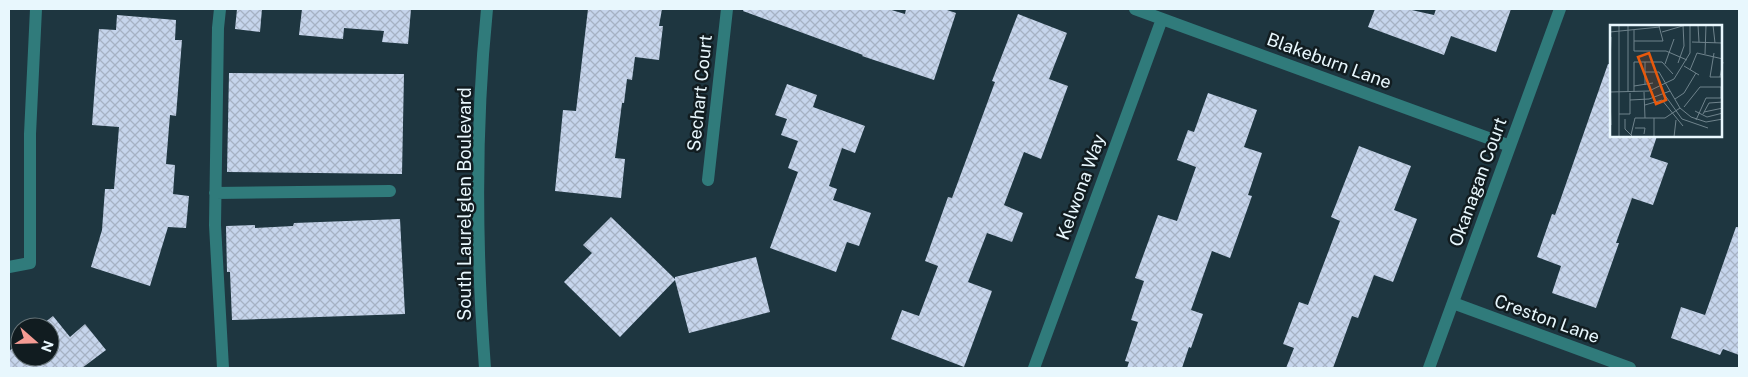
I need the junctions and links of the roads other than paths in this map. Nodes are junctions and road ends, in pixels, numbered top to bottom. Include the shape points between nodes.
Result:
1 (36, 9) edge
2 (220, 9) edge
3 (487, 9) edge
4 (727, 9) edge
5 (1135, 9) edge
6 (1560, 9) edge
7 (1162, 19) junction
8 (1510, 146) junction
9 (708, 180) dead end
10 (390, 191) dead end
11 (215, 193) junction
12 (9, 267) edge
13 (1452, 303) junction
14 (222, 368) edge
15 (485, 368) edge
16 (1034, 368) edge
17 (1429, 368) edge
18 (1630, 368) edge

1 - 12 street via 30,134 30,263
2 - 11 street
3 - 15 street, South Laurelglen Boulevard via 478,155
4 - 9 street, Sechart Court
5 - 7 street, Blakeburn Lane
6 - 8 street, Okanagan Court
7 - 8 street, Blakeburn Lane
7 - 16 street, Kelwona Way
8 - 13 street, Okanagan Court
10 - 11 street
11 - 14 street
13 - 17 street, Okanagan Court
13 - 18 street, Creston Lane

